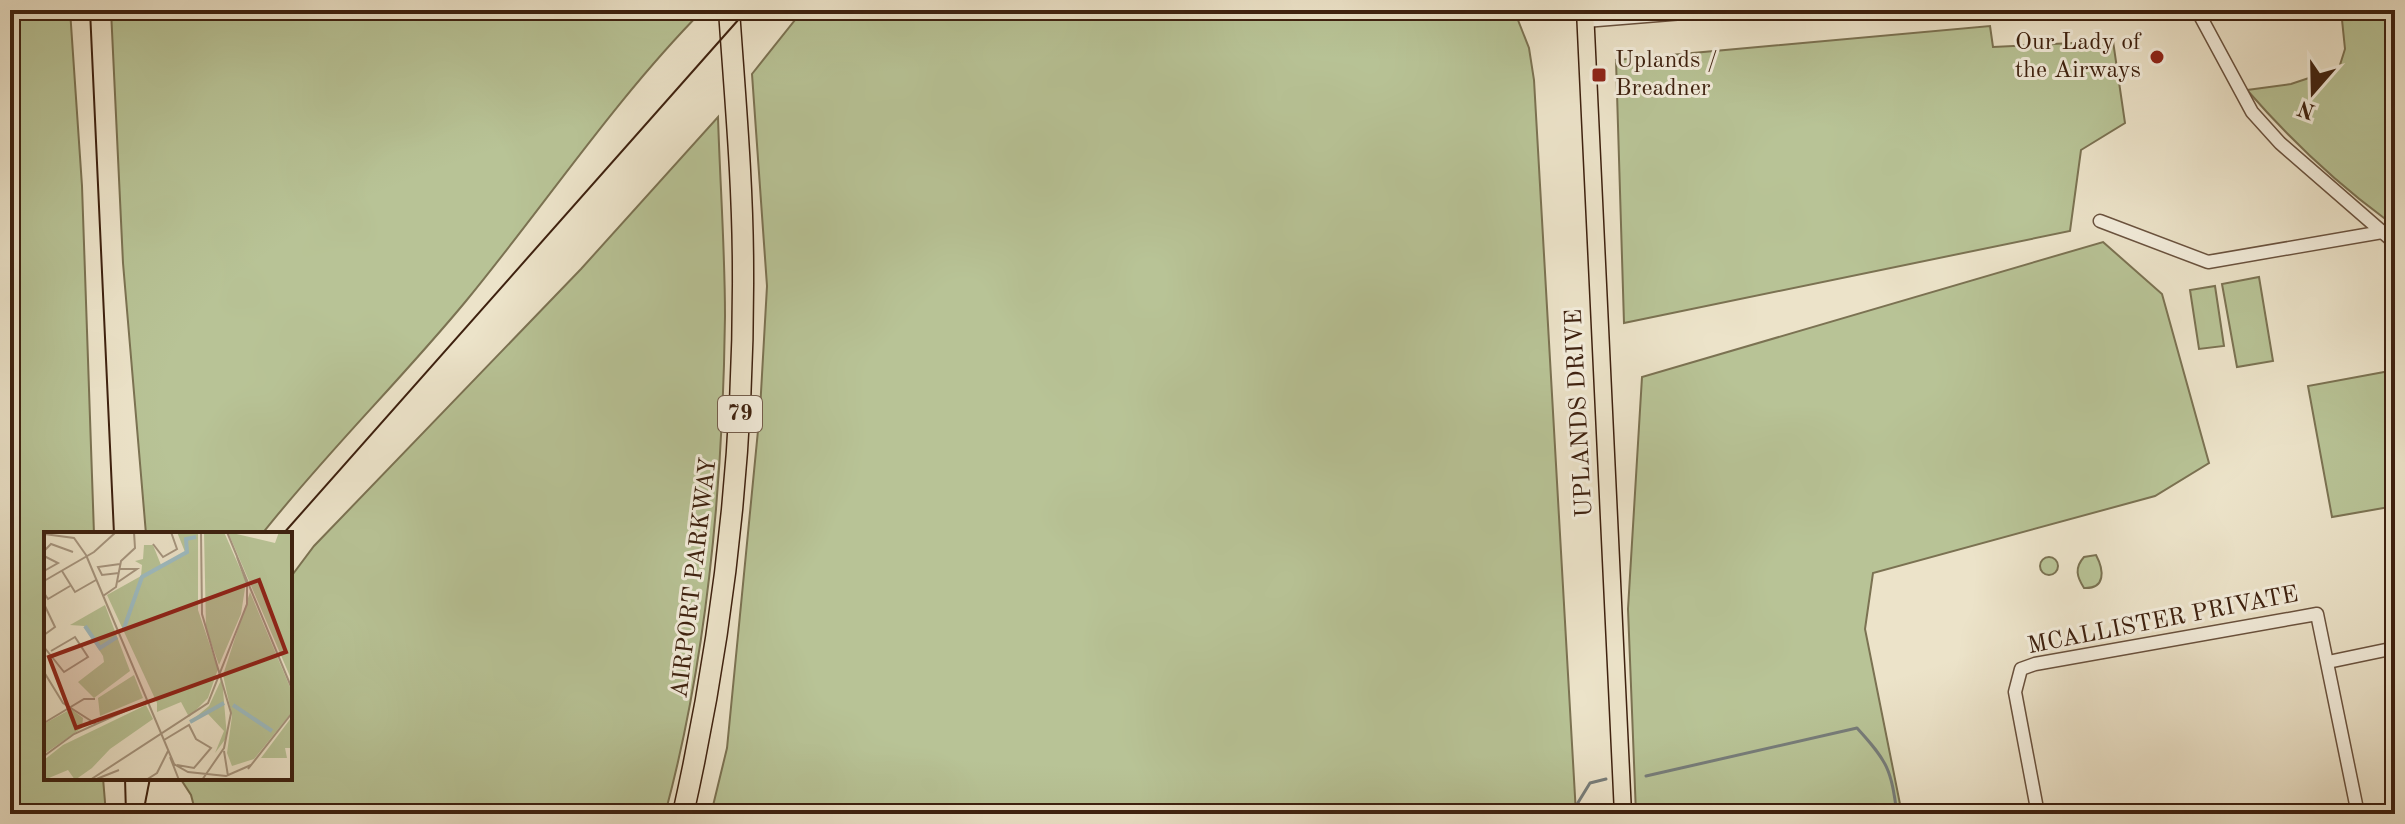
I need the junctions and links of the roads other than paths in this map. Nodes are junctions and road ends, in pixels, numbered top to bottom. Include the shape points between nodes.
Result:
1 (729, 10) edge
2 (1720, 10) edge
3 (2197, 10) edge
4 (1585, 16) edge
5 (2100, 221) dead end
6 (2390, 230) edge
7 (2395, 243) edge
8 (2395, 648) edge
9 (2328, 662) junction
10 (683, 814) edge
11 (1623, 814) edge
12 (2038, 814) edge
13 (2358, 814) edge

1 - 10 highway, AIRPORT PARKWAY / 79 via 743,227 741,393 719,626
2 - 4 street
3 - 6 street via 2252,112 2280,143
4 - 11 main road, UPLANDS DRIVE
5 - 6 street via 2208,262
6 - 7 street
8 - 9 street
9 - 12 street, MCALLISTER PRIVATE via 2317,614 2035,664 2017,673 2016,700
9 - 13 street

